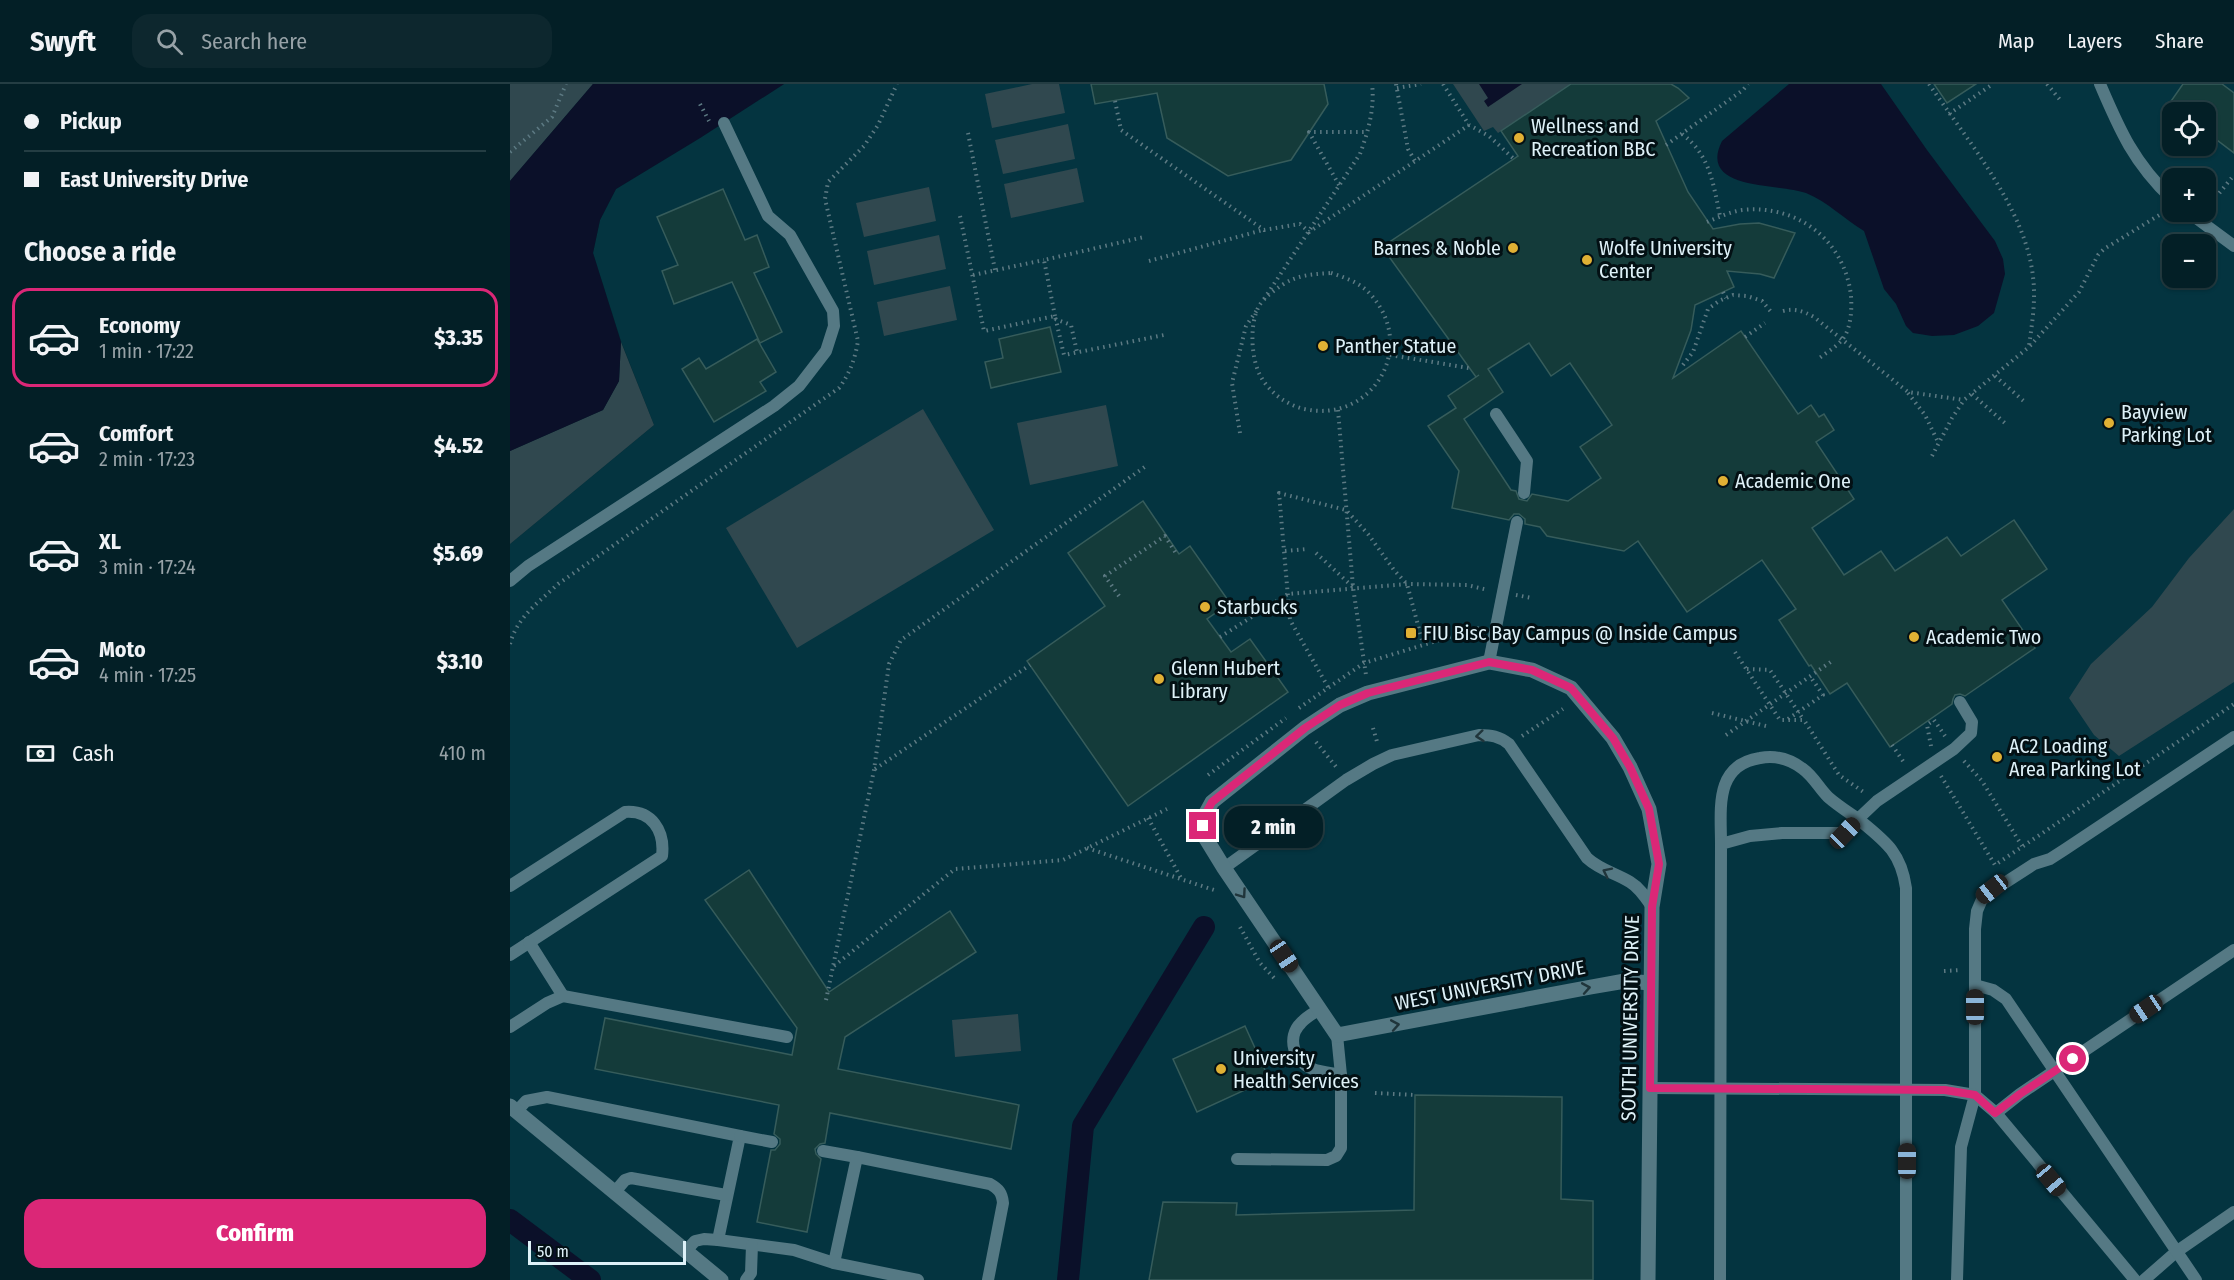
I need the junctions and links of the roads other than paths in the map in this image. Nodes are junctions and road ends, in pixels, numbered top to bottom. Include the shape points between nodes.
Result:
1 (2100, 84) edge
2 (724, 123) dead end
3 (2162, 190) edge
4 (2202, 222) edge
5 (2234, 246) edge
6 (1496, 414) dead end
7 (1524, 493) dead end
8 (1517, 522) dead end
9 (510, 581) edge
10 (1489, 662) junction
11 (1960, 702) dead end
12 (2234, 737) edge
13 (1858, 819) junction
14 (1721, 844) junction
15 (1224, 868) junction
16 (510, 886) edge
17 (1652, 907) junction
18 (529, 942) junction
19 (2234, 950) edge
20 (510, 955) edge
21 (1651, 983) junction
22 (1975, 985) junction
23 (563, 996) junction
24 (1320, 1009) junction
25 (510, 1027) edge
26 (1337, 1035) junction
27 (787, 1037) dead end
28 (2055, 1071) junction
29 (1341, 1075) junction
30 (1650, 1088) junction
31 (1721, 1089) junction
32 (1907, 1089) junction
33 (1975, 1095) junction
34 (513, 1109) edge
35 (1995, 1113) junction
36 (740, 1136) junction
37 (772, 1142) dead end
38 (823, 1151) dead end
39 (857, 1157) junction
40 (1238, 1159) dead end
41 (614, 1193) junction
42 (726, 1195) junction
43 (2234, 1212) edge
44 (718, 1240) junction
45 (752, 1245) junction
46 (685, 1252) junction
47 (2176, 1252) junction
48 (834, 1263) junction
49 (721, 1280) edge
50 (746, 1280) edge
51 (918, 1280) edge
52 (988, 1280) edge
53 (1648, 1280) edge
54 (1720, 1280) edge
55 (1906, 1280) edge
56 (1957, 1280) edge
57 (2134, 1280) edge
58 (2144, 1280) edge
59 (2196, 1280) edge

1 - 3 lane via 2121,135
2 - 9 lane via 768,216 790,235 833,311 834,326 826,351 799,386 774,406
4 - 5 lane
6 - 7 lane via 1527,461
8 - 10 lane
10 - 15 street via 1368,693 1340,705 1305,728 1212,802 1203,826 1205,837
10 - 17 street, SOUTH UNIVERSITY DRIVE via 1532,670 1571,688 1613,738 1649,809 1659,864
11 - 13 lane via 1972,722 1971,733 1954,749 1875,802
12 - 22 lane via 2050,859 2034,864 1983,897 1975,928
13 - 14 lane via 1845,833 1782,833
13 - 14 lane via 1829,798 1805,770 1786,759 1769,756 1740,764 1728,774 1722,789
13 - 32 lane via 1889,846 1904,871
14 - 31 lane
17 -> 15 lane via 1630,882 1587,858 1501,737 1479,735 1392,754 1346,780
15 -> 24 street
16 - 18 lane via 625,812 645,814 662,837 662,856
17 - 21 street, SOUTH UNIVERSITY DRIVE
18 - 20 lane
18 - 23 lane
19 - 28 lane
26 -> 21 street, WEST UNIVERSITY DRIVE via 1625,981
21 - 30 street, SOUTH UNIVERSITY DRIVE
22 - 28 lane via 2006,999
22 - 33 lane
23 - 25 lane
23 - 27 lane
24 - 26 street
24 - 29 lane via 1295,1030 1296,1054 1313,1069
26 - 29 lane
28 - 35 lane
28 - 47 lane
29 - 40 lane via 1341,1148 1336,1156 1327,1160
30 - 31 lane
30 - 53 street, SOUTH UNIVERSITY DRIVE
31 - 32 lane
31 - 54 lane
32 - 33 lane
32 - 55 lane
33 - 35 lane
33 - 56 lane via 1961,1147
34 - 36 lane via 526,1101 547,1097
34 - 41 street
35 - 57 lane
36 - 37 lane
36 - 42 lane
38 - 39 lane
39 - 48 lane
39 - 52 lane via 990,1184 998,1189 1003,1203
41 - 42 lane via 632,1178
41 - 46 street
42 - 44 lane
43 - 47 lane
44 - 45 lane
44 - 46 lane via 695,1241
45 - 48 lane via 794,1250
45 - 50 lane via 751,1273
46 - 49 street
47 - 58 lane
47 - 59 lane
48 - 51 lane

